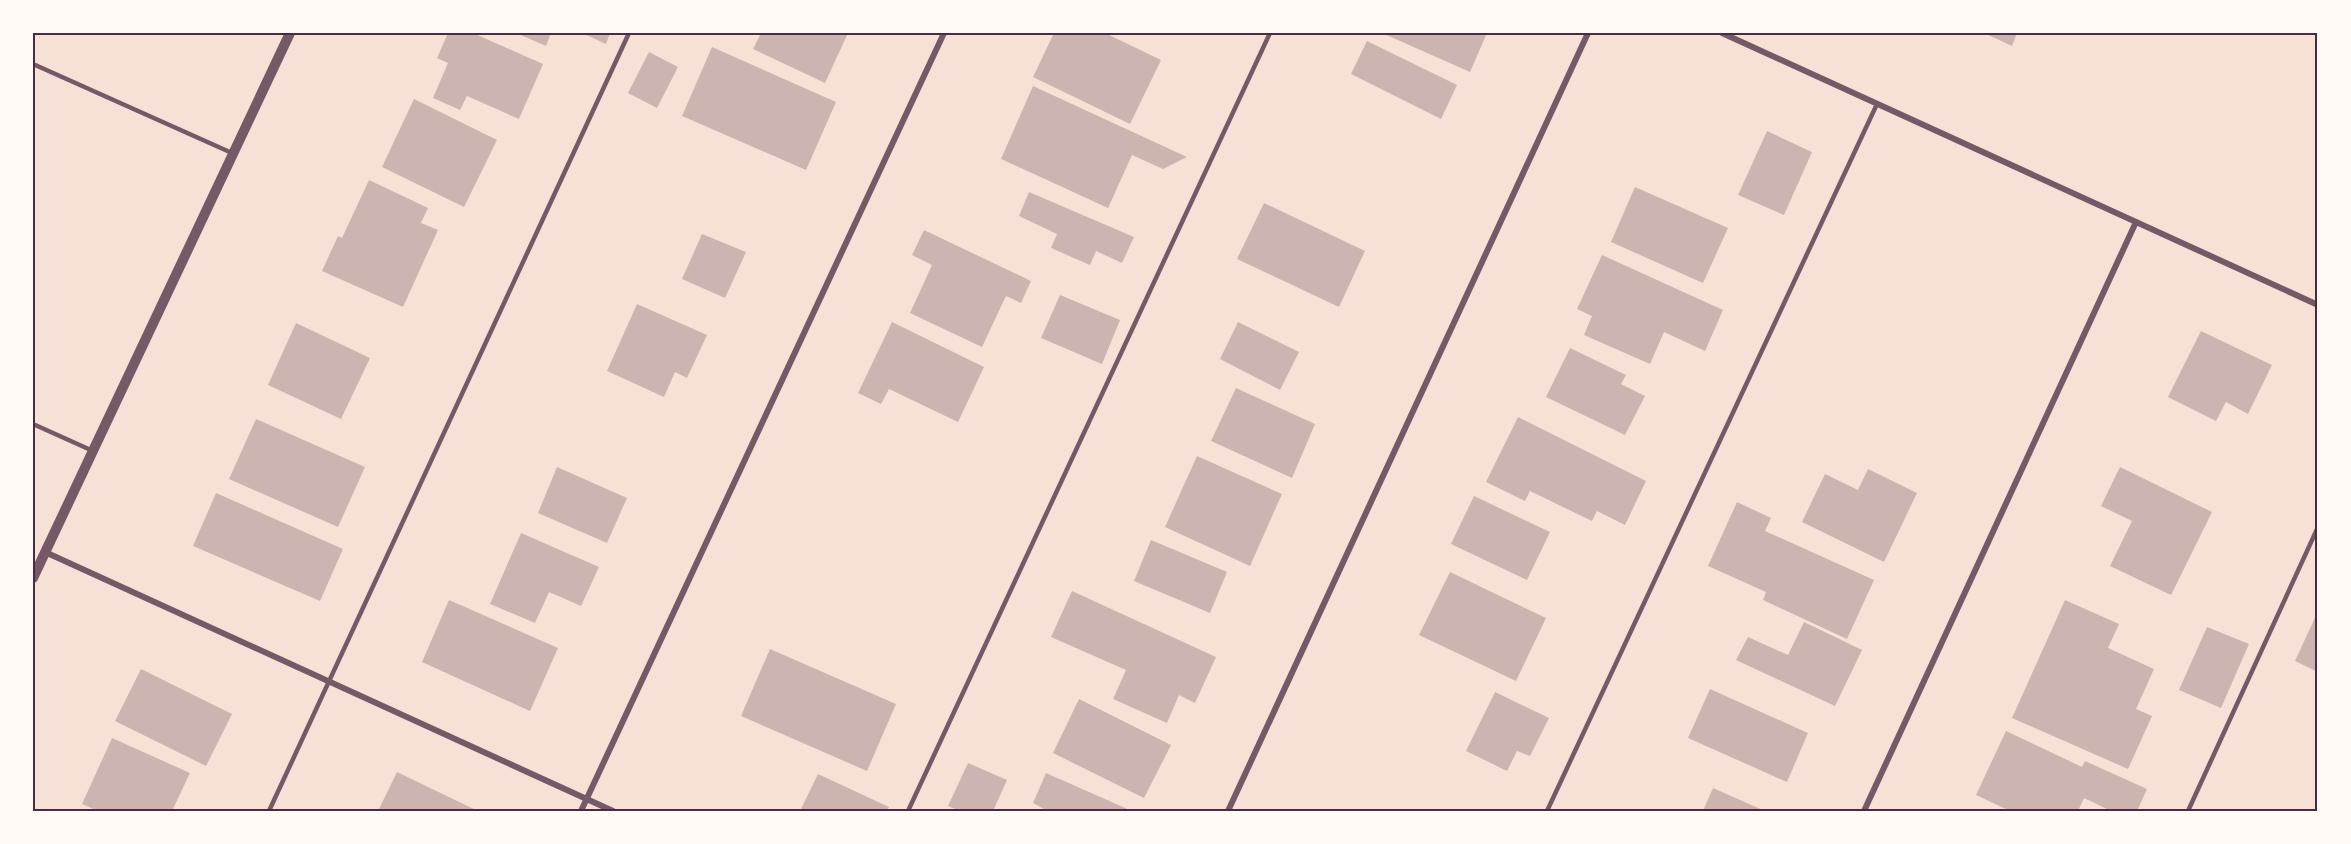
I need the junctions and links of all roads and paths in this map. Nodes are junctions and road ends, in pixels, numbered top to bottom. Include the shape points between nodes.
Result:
1 (290, 33) edge
2 (629, 33) edge
3 (944, 33) edge
4 (1270, 33) edge
5 (1588, 33) edge
6 (1722, 33) edge
7 (33, 64) edge
8 (1877, 104) junction
9 (232, 153) junction
10 (2136, 222) junction
11 (2318, 305) edge
12 (33, 424) edge
13 (93, 451) junction
14 (2318, 527) edge
15 (45, 552) junction
16 (33, 578) edge
17 (329, 682) junction
18 (586, 799) junction
19 (269, 811) edge
20 (581, 811) edge
21 (613, 811) edge
22 (908, 811) edge
23 (1228, 811) edge
24 (1547, 811) edge
25 (1864, 811) edge
26 (2188, 811) edge

1 - 9 street
2 - 17 lane
3 - 18 street
4 - 22 lane
5 - 23 street
6 - 8 street
7 - 9 lane
8 - 10 street
8 - 24 lane
9 - 13 street
10 - 11 street
10 - 25 street
12 - 13 lane
13 - 15 street
14 - 26 lane
15 - 16 street
15 - 17 street
17 - 18 street
17 - 19 lane
18 - 20 street
18 - 21 street

